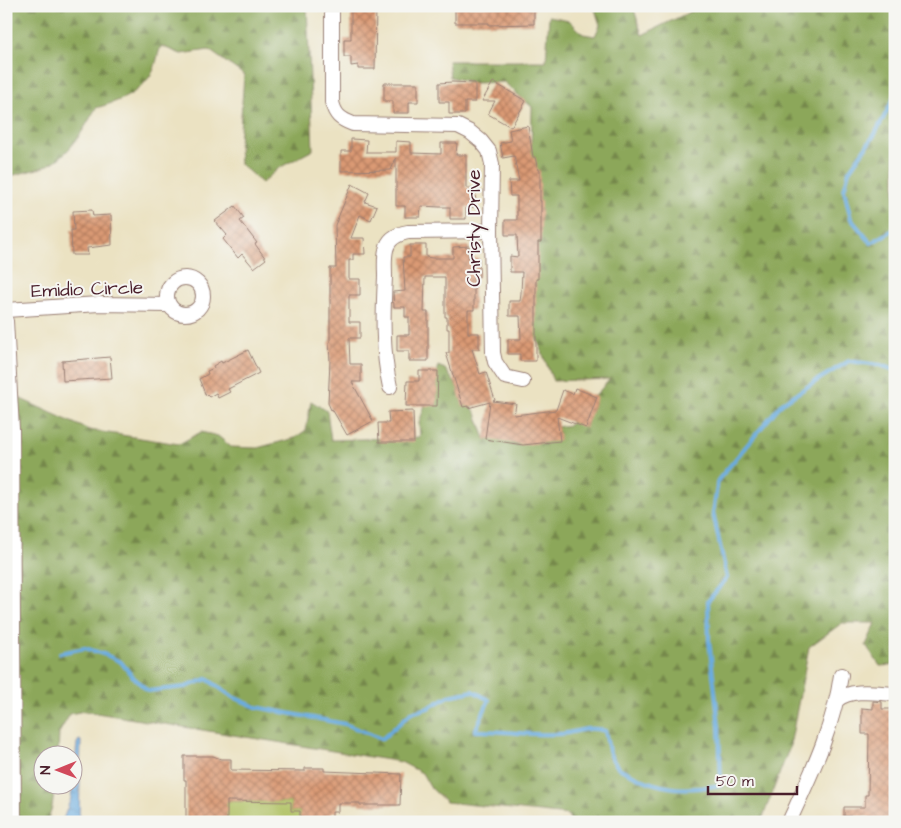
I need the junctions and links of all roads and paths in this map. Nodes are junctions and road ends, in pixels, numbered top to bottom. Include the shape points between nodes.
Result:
1 (332, 6) edge
2 (491, 231) junction
3 (169, 305) dead end
4 (6, 310) edge
5 (6, 321) edge
6 (523, 381) dead end
7 (390, 388) dead end
8 (841, 675) dead end
9 (895, 694) edge
10 (837, 700) junction
11 (14, 822) edge
12 (789, 822) edge

1 - 2 street, Christy Drive via 331,77 335,112 342,120 353,124 458,126 481,140 489,151 492,164
2 - 6 street, Christy Drive via 493,353 505,377
2 - 7 street via 408,232 391,240 386,249 384,291 384,362
3 - 4 street, Emidio Circle via 100,304
5 - 11 street via 12,429
8 - 10 street
9 - 10 street via 844,694
10 - 12 street via 828,731

